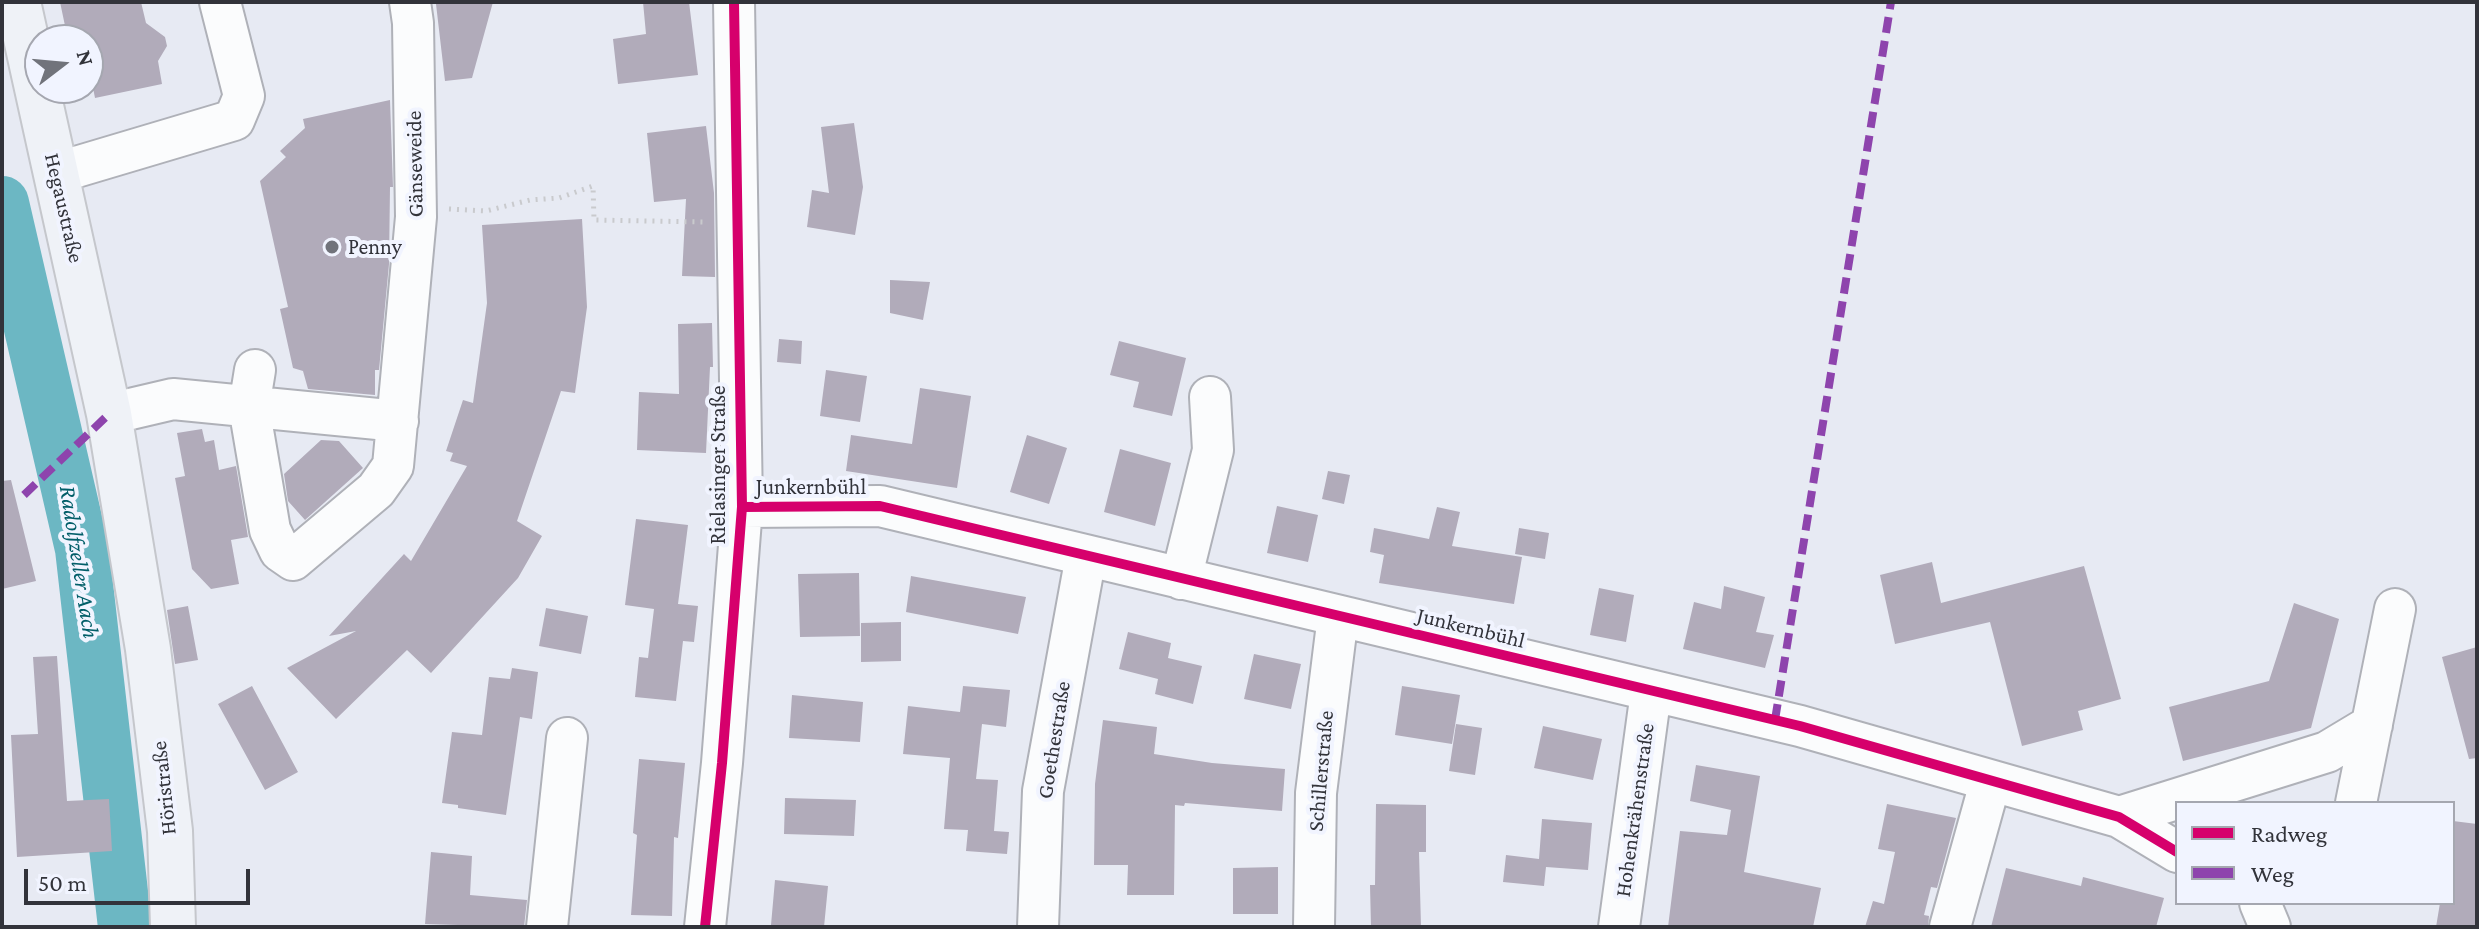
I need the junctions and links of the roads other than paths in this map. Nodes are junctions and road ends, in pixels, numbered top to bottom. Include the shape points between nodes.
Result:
1 (18, 2) edge
2 (220, 2) edge
3 (410, 2) edge
4 (734, 2) edge
5 (56, 173) junction
6 (252, 388) junction
7 (1210, 397) dead end
8 (109, 414) junction
9 (398, 421) junction
10 (742, 507) junction
11 (1086, 556) junction
12 (1181, 579) junction
13 (2395, 609) dead end
14 (1338, 616) junction
15 (148, 649) joint
16 (1651, 692) junction
17 (2372, 725) junction
18 (567, 738) dead end
19 (1990, 783) junction
20 (2356, 801) edge
21 (2119, 817) junction
22 (2175, 851) edge
23 (2261, 905) edge
24 (173, 927) edge
25 (547, 927) edge
26 (705, 927) edge
27 (1038, 927) edge
28 (1314, 927) edge
29 (1619, 927) edge
30 (1950, 927) edge
31 (2270, 927) edge

1 - 5 main road, Hegaustraße
2 - 5 street via 244,96 234,120
3 - 9 street, Gänseweide via 416,217
4 - 10 street, Rielasinger Straße
5 - 8 main road, Hegaustraße
6 - 8 street
6 - 9 street
6 - 9 street, Gänseweide via 270,530 280,551 293,560 376,490 393,466
7 - 12 street via 1213,450
8 - 15 main road, Hegaustraße
10 - 11 street, Junkernbühl via 880,506
10 - 26 street, Rielasinger Straße
11 - 12 street, Junkernbühl
11 - 27 street, Goethestraße via 1043,791
12 - 14 street, Junkernbühl
13 - 17 street
14 - 16 street, Junkernbühl
14 - 28 street, Schillerstraße via 1316,793
15 - 24 main road, Höristraße via 170,831
16 - 19 street, Junkernbühl via 1800,726
16 - 29 street, Hohenkrähenstraße
17 - 20 street
17 - 21 street via 2327,752
18 - 25 street
19 - 21 street, Junkernbühl
19 - 30 street
21 - 22 street, Junkernbühl
23 - 31 street

